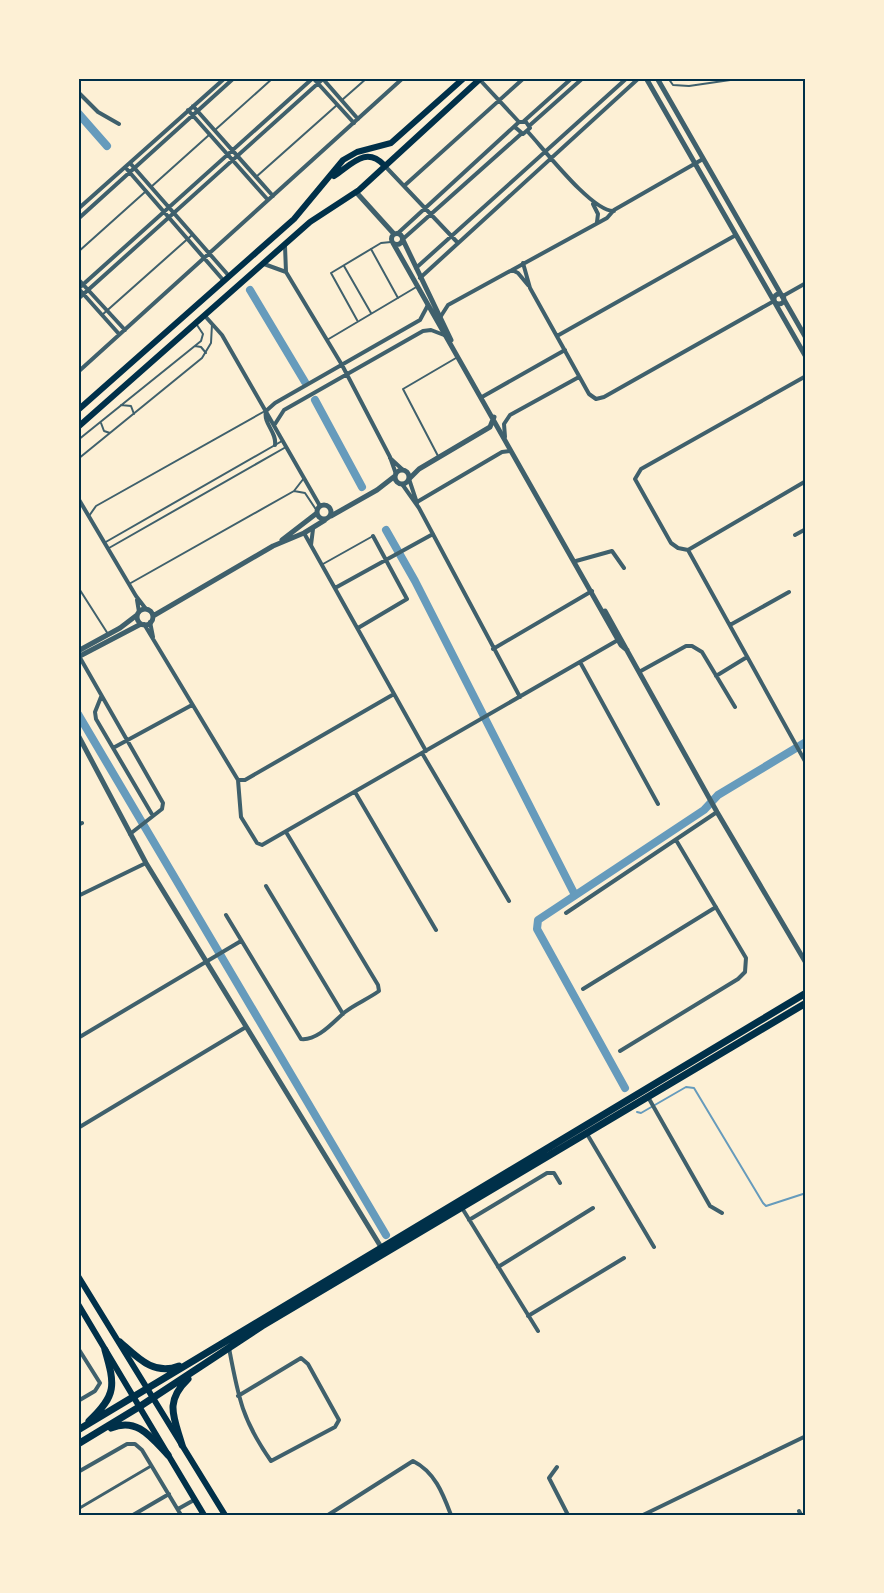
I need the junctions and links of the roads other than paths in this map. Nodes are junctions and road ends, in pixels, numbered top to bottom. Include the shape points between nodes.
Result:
1 (225, 78) edge
2 (234, 78) edge
3 (273, 78) edge
4 (313, 78) edge
5 (323, 78) edge
6 (367, 78) edge
7 (403, 78) edge
8 (464, 78) edge
9 (476, 78) edge
10 (524, 78) edge
11 (572, 78) edge
12 (583, 78) edge
13 (627, 78) edge
14 (639, 78) edge
15 (646, 78) edge
16 (657, 78) edge
17 (668, 78) edge
18 (744, 78) edge
19 (318, 83) junction
20 (78, 92) edge
21 (342, 100) junction
22 (499, 101) junction
23 (337, 105) junction
24 (193, 106) junction
25 (188, 110) junction
26 (198, 111) junction
27 (193, 115) junction
28 (358, 119) junction
29 (521, 122) junction
30 (354, 123) junction
31 (118, 124) dead end
32 (529, 126) junction
33 (516, 128) junction
34 (214, 130) junction
35 (528, 132) junction
36 (521, 134) junction
37 (210, 135) junction
38 (232, 150) junction
39 (546, 152) junction
40 (227, 155) junction
41 (237, 156) junction
42 (552, 158) junction
43 (703, 159) junction
44 (232, 160) junction
45 (130, 163) junction
46 (696, 164) junction
47 (384, 165) junction
48 (125, 167) junction
49 (134, 168) junction
50 (129, 172) junction
51 (256, 177) junction
52 (331, 178) junction
53 (404, 186) junction
54 (151, 187) junction
55 (146, 191) junction
56 (356, 192) junction
57 (273, 196) junction
58 (268, 200) junction
59 (592, 202) junction
60 (169, 207) junction
61 (78, 209) edge
62 (425, 209) junction
63 (614, 210) junction
64 (164, 212) junction
65 (174, 213) junction
66 (431, 214) junction
67 (169, 218) junction
68 (78, 219) edge
69 (597, 223) junction
70 (192, 234) junction
71 (396, 234) junction
72 (736, 235) junction
73 (452, 237) junction
74 (187, 239) junction
75 (403, 240) junction
76 (393, 243) junction
77 (458, 243) junction
78 (285, 246) junction
79 (370, 249) junction
80 (78, 252) edge
81 (209, 253) junction
82 (204, 258) junction
83 (523, 263) junction
84 (264, 264) junction
85 (343, 265) junction
86 (416, 269) junction
87 (510, 270) junction
88 (286, 272) junction
89 (420, 278) junction
90 (78, 279) edge
91 (227, 279) junction
92 (806, 283) edge
93 (83, 284) junction
94 (418, 286) junction
95 (78, 288) edge
96 (530, 288) junction
97 (88, 290) junction
98 (84, 294) junction
99 (783, 296) junction
100 (398, 298) junction
101 (78, 299) edge
102 (774, 301) junction
103 (428, 305) junction
104 (107, 310) junction
105 (371, 313) junction
106 (102, 315) junction
107 (205, 316) junction
108 (441, 319) junction
109 (357, 320) junction
110 (196, 324) junction
111 (212, 324) junction
112 (125, 330) junction
113 (119, 334) junction
114 (445, 335) junction
115 (557, 336) junction
116 (806, 338) edge
117 (327, 340) junction
118 (451, 345) junction
119 (195, 346) junction
120 (565, 350) junction
121 (206, 353) junction
122 (458, 356) junction
123 (806, 357) edge
124 (342, 365) junction
125 (78, 372) edge
126 (347, 374) junction
127 (806, 376) edge
128 (579, 377) junction
129 (482, 397) junction
130 (121, 405) junction
131 (268, 409) junction
132 (78, 410) edge
133 (134, 414) junction
134 (493, 416) junction
135 (101, 422) junction
136 (275, 425) junction
137 (78, 426) edge
138 (110, 433) junction
139 (505, 437) junction
140 (78, 440) edge
141 (283, 441) junction
142 (275, 445) junction
143 (286, 447) junction
144 (514, 452) junction
145 (390, 457) junction
146 (439, 457) junction
147 (78, 459) edge
148 (428, 463) junction
149 (405, 471) junction
150 (395, 475) junction
151 (304, 478) junction
152 (409, 479) junction
153 (806, 481) edge
154 (400, 483) junction
155 (377, 490) junction
156 (294, 491) junction
157 (78, 498) edge
158 (417, 502) junction
159 (328, 506) junction
160 (347, 507) junction
161 (419, 508) junction
162 (318, 510) junction
163 (89, 516) junction
164 (328, 518) junction
165 (309, 521) junction
166 (313, 528) junction
167 (806, 529) edge
168 (304, 533) junction
169 (433, 534) junction
170 (795, 535) dead end
171 (373, 536) joint
172 (104, 543) junction
173 (273, 546) junction
174 (311, 546) junction
175 (108, 549) junction
176 (688, 550) junction
177 (386, 560) junction
178 (576, 561) junction
179 (322, 565) junction
180 (624, 568) dead end
181 (129, 584) junction
182 (78, 587) edge
183 (335, 588) junction
184 (592, 590) junction
185 (789, 592) dead end
186 (136, 596) junction
187 (603, 609) junction
188 (138, 613) junction
189 (147, 618) junction
190 (730, 625) junction
191 (357, 628) junction
192 (108, 634) junction
193 (618, 640) junction
194 (493, 649) junction
195 (627, 650) junction
196 (78, 655) edge
197 (747, 657) junction
198 (580, 662) junction
199 (639, 672) junction
200 (716, 676) junction
201 (394, 694) junction
202 (101, 696) junction
203 (520, 696) junction
204 (192, 705) junction
205 (735, 707) dead end
206 (78, 735) edge
207 (127, 740) junction
208 (80, 746) edge
209 (113, 748) junction
210 (424, 752) junction
211 (806, 763) edge
212 (238, 780) junction
213 (355, 792) junction
214 (658, 804) dead end
215 (716, 810) junction
216 (153, 816) junction
217 (286, 832) junction
218 (129, 834) junction
219 (676, 840) junction
220 (146, 863) junction
221 (266, 886) dead end
222 (78, 896) edge
223 (508, 901) dead end
224 (716, 907) junction
225 (566, 913) dead end
226 (226, 915) dead end
227 (436, 930) dead end
228 (242, 941) junction
229 (207, 961) junction
230 (806, 963) edge
231 (583, 989) dead end
232 (806, 993) edge
233 (806, 1003) edge
234 (343, 1014) junction
235 (247, 1026) junction
236 (78, 1038) edge
237 (620, 1052) dead end
238 (651, 1103) junction
239 (78, 1128) edge
240 (587, 1133) junction
241 (560, 1183) dead end
242 (461, 1208) junction
243 (593, 1208) dead end
244 (722, 1213) dead end
245 (469, 1220) junction
246 (381, 1247) junction
247 (654, 1247) dead end
248 (624, 1258) dead end
249 (498, 1267) junction
250 (78, 1276) edge
251 (78, 1304) edge
252 (528, 1316) junction
253 (538, 1331) dead end
254 (120, 1342) junction
255 (229, 1347) junction
256 (78, 1348) edge
257 (105, 1350) junction
258 (193, 1360) junction
259 (198, 1368) junction
260 (149, 1388) junction
261 (238, 1396) junction
262 (154, 1397) junction
263 (133, 1398) junction
264 (78, 1401) edge
265 (139, 1407) junction
266 (78, 1430) edge
267 (806, 1436) edge
268 (81, 1442) edge
269 (182, 1445) junction
270 (168, 1455) junction
271 (151, 1466) junction
272 (557, 1467) dead end
273 (78, 1472) edge
274 (169, 1494) junction
275 (195, 1499) junction
276 (78, 1509) edge
277 (178, 1509) junction
278 (133, 1515) edge
279 (181, 1515) edge
280 (204, 1515) edge
281 (225, 1515) edge
282 (328, 1515) edge
283 (451, 1515) edge
284 (568, 1515) edge
285 (643, 1515) edge

1 - 24 street
2 - 26 street
3 - 34 lane
4 - 19 street
4 - 38 street
5 - 19 street
5 - 21 street
6 - 21 lane
7 - 28 street
8 - 52 main road via 395,141 347,156
9 - 22 street
9 - 47 main road
10 - 22 street
11 - 29 street
12 - 32 street
13 - 39 street
14 - 42 street
15 - 46 street
16 - 43 street
17 - 18 lane via 673,85 689,86
19 - 23 street
19 - 41 street
20 - 31 street via 98,112
21 - 28 street
22 - 29 street
22 - 53 street
23 - 30 street
23 - 51 lane
24 - 25 street
24 - 26 street
25 - 27 street
25 - 45 street
26 - 27 street
26 - 34 street
27 - 37 street
27 - 49 street
28 - 30 street
29 - 32 street
29 - 33 street
30 - 57 street
32 - 35 street
33 - 36 street
33 - 62 street
34 - 38 street
35 - 36 street
35 - 39 street
36 - 66 street
37 - 40 street
37 - 54 lane
38 - 40 street
38 - 41 street
39 - 42 street
39 - 73 street
40 - 44 street
40 - 60 street
41 - 44 street
41 - 51 street
42 - 59 street
42 - 77 street
43 - 46 street
43 - 99 street
44 - 58 street
44 - 65 street
45 - 48 street
45 - 49 street
46 - 63 street
46 - 72 street
47 - 52 main road via 374,156 366,156
47 - 53 street
47 - 56 main road
48 - 50 street
48 - 61 street
49 - 50 street
49 - 54 street
50 - 55 street
50 - 68 street
51 - 57 street
52 - 91 main road via 294,219
53 - 62 street
54 - 60 street
55 - 64 street
55 - 80 lane
56 - 71 street
56 - 78 main road via 327,208
57 - 58 street
58 - 81 street
59 - 63 street via 606,211
59 - 69 street via 598,214
60 - 64 street
60 - 65 street
62 - 66 street
62 - 71 street
63 - 69 street
64 - 67 street
64 - 93 street
65 - 67 street
65 - 70 street
66 - 73 street
66 - 75 street
67 - 74 street
67 - 97 street
69 - 83 street
70 - 74 lane
70 - 81 street
71 - 75 street
71 - 76 street
72 - 102 street
72 - 115 street
73 - 77 street
73 - 86 street
74 - 82 street
74 - 104 lane
75 - 76 street
75 - 86 street
76 - 79 lane via 384,242
76 - 94 street
77 - 89 street
78 - 84 main road
78 - 88 street
79 - 85 lane
79 - 100 lane
81 - 82 street
81 - 91 street
82 - 91 street
82 - 112 street
83 - 87 street
83 - 96 street
84 - 88 street
84 - 107 main road
85 - 105 lane
85 - 109 lane via 331,273
86 - 89 street
87 - 96 street via 518,273
87 - 108 street via 448,305
88 - 117 street
89 - 108 street
90 - 93 street
91 - 132 main road
92 - 99 street
93 - 95 street
93 - 97 street
94 - 100 lane
94 - 103 street
95 - 98 street
96 - 115 street
97 - 98 street
97 - 104 street
98 - 101 street
98 - 106 street
99 - 102 street via 781,303
99 - 116 street
100 - 105 lane
102 - 123 street
102 - 128 street via 600,399 589,394
103 - 114 street
103 - 124 street via 420,320
104 - 106 lane
104 - 112 street
105 - 109 lane
106 - 113 street
107 - 110 main road
107 - 111 street
108 - 118 street
109 - 117 lane
110 - 119 lane via 204,336
110 - 137 main road
111 - 121 lane
111 - 131 street
112 - 113 street
113 - 125 street
114 - 118 street
114 - 126 street via 423,331
115 - 120 street
117 - 124 street
118 - 122 street
119 - 121 lane
119 - 130 lane
120 - 128 street
120 - 129 street
121 - 133 lane
122 - 129 street
122 - 146 lane via 403,389
124 - 126 street
124 - 131 street
126 - 136 street via 284,410
126 - 145 street
127 - 176 street via 637,472 636,482 674,546
128 - 139 street via 510,415 504,424
129 - 134 street
130 - 133 lane via 131,406
130 - 135 lane
131 - 136 street
131 - 142 street via 265,418 276,437
131 - 163 lane via 96,506
133 - 138 lane
134 - 139 street
134 - 146 street via 490,427
135 - 138 lane via 104,431
135 - 140 lane
136 - 141 street
138 - 147 lane
139 - 144 street
141 - 142 lane
141 - 143 street
142 - 172 lane
143 - 151 street
143 - 175 lane
144 - 158 street via 502,452
144 - 178 street
145 - 149 street
145 - 150 street
146 - 148 street
148 - 149 street
148 - 152 street
149 - 150 street
149 - 152 street
150 - 154 street
150 - 155 street
151 - 156 lane
151 - 162 street
152 - 154 street
152 - 158 street
153 - 176 street
154 - 155 street
154 - 161 street
155 - 160 street
156 - 162 lane via 305,493
156 - 181 lane
157 - 163 street
158 - 161 street
159 - 160 street
159 - 162 street
159 - 164 street
160 - 164 street
161 - 169 street
162 - 164 street via 318,517
162 - 165 street
163 - 172 street
164 - 166 street
165 - 168 street
165 - 173 street
166 - 168 street
166 - 174 street
167 - 170 street
168 - 173 street
168 - 174 street
169 - 177 street
169 - 194 street
171 - 177 street
171 - 179 lane
172 - 175 street
173 - 189 street
174 - 179 street
175 - 181 street
176 - 190 street
177 - 183 street
177 - 191 street via 407,599
178 - 180 street via 612,551
178 - 184 street
179 - 183 street
181 - 186 street
182 - 192 lane
183 - 191 street
184 - 187 street
184 - 194 street
185 - 190 street
186 - 188 street
186 - 189 street
187 - 193 street
187 - 195 street
188 - 189 street
188 - 189 street
188 - 192 street
189 - 196 street
189 - 204 street via 154,641
190 - 197 street
191 - 201 street
192 - 196 street
193 - 195 street
193 - 198 street
194 - 203 street
195 - 199 street
196 - 202 street
197 - 200 street
197 - 211 street
198 - 203 street
198 - 214 street
199 - 200 street via 692,646 702,652
199 - 215 street
200 - 205 street
201 - 210 street
201 - 212 street
202 - 207 street
202 - 209 street via 94,715
203 - 210 street
204 - 207 street
204 - 212 street
206 - 208 street
207 - 209 street
207 - 216 street via 163,803
208 - 218 street
209 - 216 street
210 - 213 street
210 - 223 street
212 - 217 street via 241,817 256,843 262,845
213 - 217 street
213 - 227 street
215 - 219 street
215 - 230 street
216 - 218 street
217 - 234 street via 379,987 377,993
218 - 220 street
219 - 224 street
219 - 225 street
220 - 222 street
220 - 229 street
221 - 234 street
224 - 231 street
224 - 237 street via 746,958 745,972
226 - 228 street
228 - 229 street
228 - 234 street via 301,1039 310,1038
229 - 235 street
229 - 236 street
232 - 246 highway
233 - 238 highway
235 - 239 street
235 - 246 street
238 - 240 highway
238 - 244 street via 710,1206
240 - 242 highway
240 - 247 street
241 - 245 street via 554,1173 547,1173
242 - 245 street
242 - 255 highway
243 - 249 street
245 - 249 street
246 - 258 highway
248 - 252 street
249 - 252 street
250 - 254 main road
251 - 257 main road
252 - 253 street
254 - 258 highway via 141,1360 161,1370
254 - 260 main road
255 - 259 highway
255 - 261 street
256 - 264 street via 99,1381
257 - 263 main road
257 - 266 highway via 113,1379 110,1397
258 - 260 highway
259 - 262 highway
259 - 269 highway via 174,1394 172,1405
260 - 262 main road
260 - 263 highway
261 - 261 street via 244,1416 271,1461 334,1427 339,1420 301,1358
262 - 265 highway
262 - 269 main road
263 - 265 main road
263 - 266 highway
265 - 268 highway
265 - 270 main road
267 - 285 street
268 - 270 highway via 127,1424 143,1430
269 - 281 main road
270 - 275 main road
271 - 273 street via 139,1446 131,1443
271 - 274 street
271 - 276 street
272 - 284 street via 549,1478
274 - 277 street
274 - 278 street
275 - 277 street
275 - 280 main road
277 - 279 street
282 - 283 street via 413,1461 430,1473

